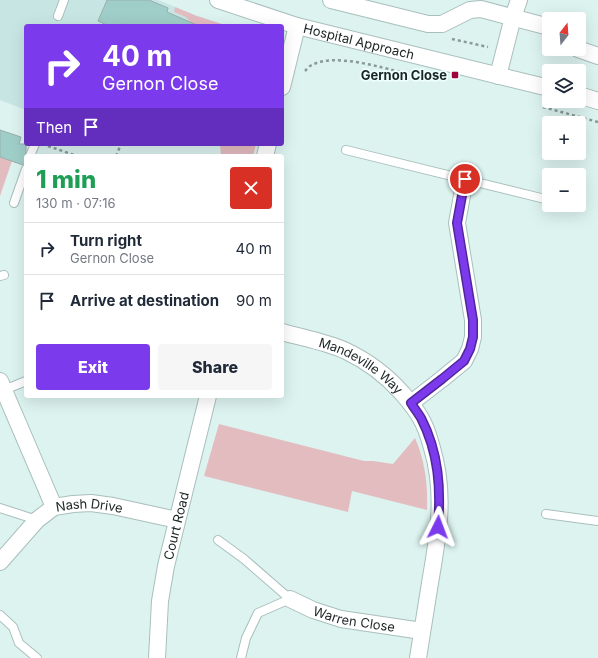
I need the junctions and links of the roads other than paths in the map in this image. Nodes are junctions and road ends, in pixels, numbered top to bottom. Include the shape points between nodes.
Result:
1 (64, 0) edge
2 (218, 0) edge
3 (332, 0) edge
4 (519, 0) edge
5 (58, 16) dead end
6 (513, 17) junction
7 (542, 25) edge
8 (297, 26) junction
9 (586, 52) edge
10 (598, 56) edge
11 (498, 76) junction
12 (284, 79) edge
13 (542, 86) edge
14 (586, 97) edge
15 (598, 100) edge
16 (346, 150) dead end
17 (24, 175) edge
18 (465, 179) junction
19 (542, 198) edge
20 (14, 203) dead end
21 (284, 333) edge
22 (24, 380) edge
23 (2, 385) edge
24 (208, 398) edge
25 (411, 403) junction
26 (54, 507) junction
27 (0, 508) edge
28 (546, 514) dead end
29 (37, 520) junction
30 (177, 520) junction
31 (598, 521) edge
32 (218, 540) dead end
33 (0, 562) edge
34 (290, 598) junction
35 (0, 615) edge
36 (422, 631) junction
37 (37, 658) edge
38 (157, 658) edge
39 (241, 658) edge
40 (418, 658) edge

1 - 5 lane
2 - 8 street, Hospital Approach
3 - 6 street via 428,24 442,24 470,10 480,9
4 - 6 street
6 - 7 street
6 - 11 street
8 - 11 street, Hospital Approach
8 - 12 street
9 - 10 street
11 - 13 street, Hospital Approach
14 - 15 street
16 - 18 lane
17 - 20 lane
18 - 19 lane
18 - 25 street via 457,223 473,320 473,337 464,361
21 - 25 street, Mandeville Way via 321,342 369,363 392,382
22 - 23 lane
23 - 26 street
24 - 30 street, Court Road
25 - 36 street, Mandeville Way via 421,417 429,437 437,464 440,489 437,540
26 - 29 street, Nash Drive
26 - 30 street, Nash Drive via 91,503
27 - 29 lane
28 - 31 lane
29 - 33 street, Nash Drive
30 - 38 street, Court Road via 160,602
32 - 34 lane
34 - 36 street, Warren Close via 313,610 342,619
34 - 39 lane via 258,614 246,638
35 - 37 lane via 13,626 19,643
36 - 40 street, Mandeville Way

